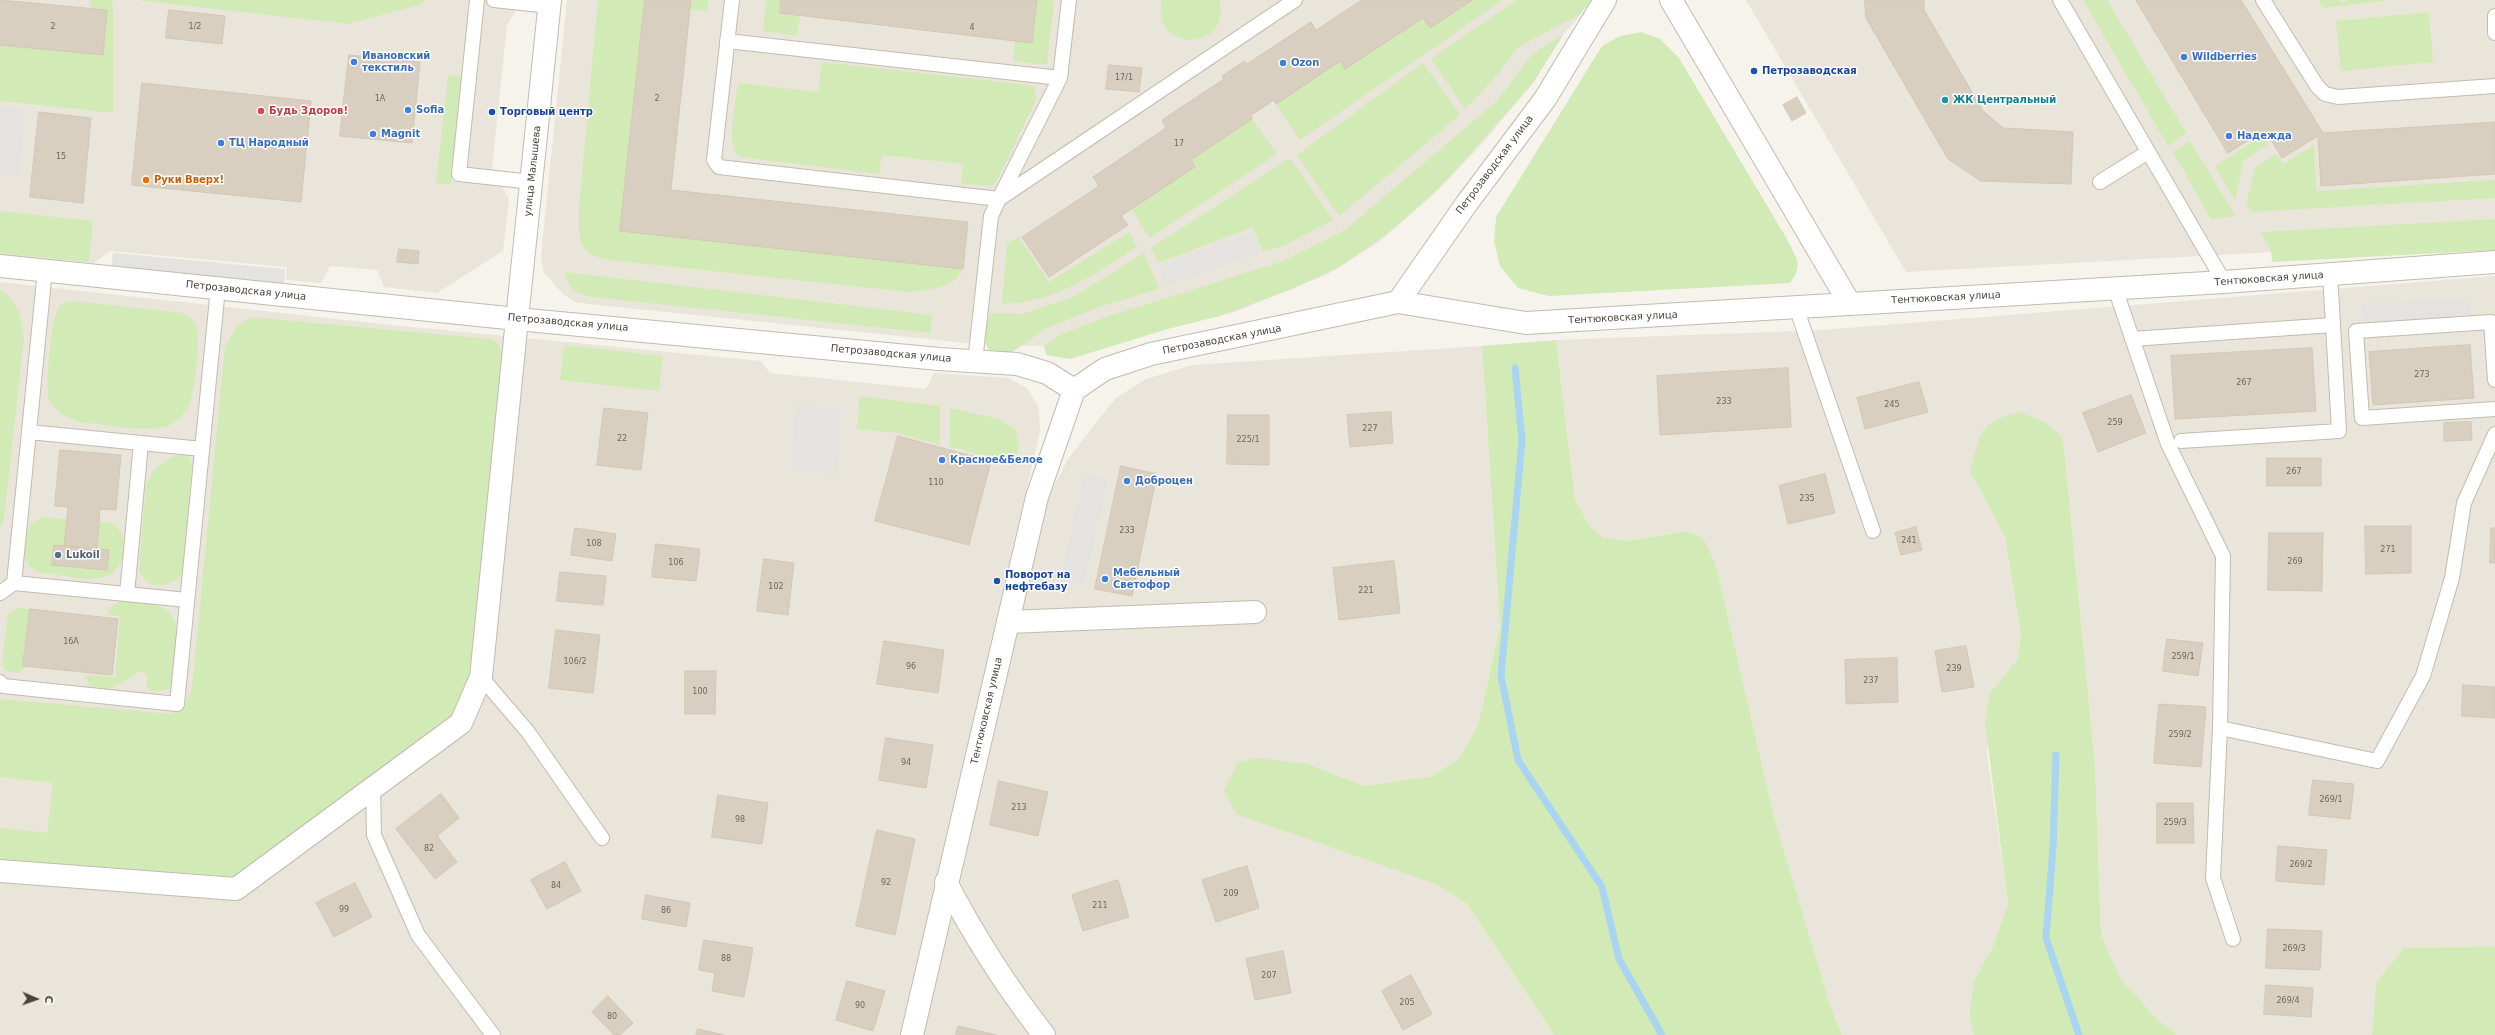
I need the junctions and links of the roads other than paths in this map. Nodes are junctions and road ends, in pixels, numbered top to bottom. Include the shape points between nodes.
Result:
1 (478, 0) edge
2 (494, 0) edge
3 (732, 0) edge
4 (1069, 0) edge
5 (1295, 0) edge
6 (1606, 0) edge
7 (1671, 0) edge
8 (2060, 0) edge
9 (2263, 0) edge
10 (550, 3) edge
11 (2495, 16) edge
12 (2495, 33) edge
13 (727, 41) junction
14 (1060, 78) junction
15 (2495, 86) edge
16 (2148, 152) junction
17 (532, 182) junction
18 (2100, 182) dead end
19 (999, 199) junction
20 (2495, 262) edge
21 (0, 266) edge
22 (45, 270) junction
23 (2330, 274) junction
24 (2224, 282) junction
25 (218, 288) junction
26 (2115, 288) junction
27 (1398, 302) junction
28 (1850, 304) junction
29 (1796, 307) junction
30 (2493, 317) edge
31 (517, 319) junction
32 (2333, 325) junction
33 (2132, 338) junction
34 (975, 362) junction
35 (2495, 380) edge
36 (1074, 390) junction
37 (2495, 409) edge
38 (29, 432) junction
39 (2495, 434) edge
40 (2181, 441) dead end
41 (141, 443) junction
42 (202, 449) junction
43 (1873, 531) dead end
44 (14, 582) junction
45 (0, 593) edge
46 (126, 594) junction
47 (187, 600) junction
48 (1255, 612) dead end
49 (1008, 622) junction
50 (481, 677) junction
51 (0, 682) edge
52 (2220, 728) junction
53 (373, 789) junction
54 (602, 838) dead end
55 (0, 871) edge
56 (946, 882) junction
57 (2233, 939) dead end
58 (493, 1035) edge
59 (912, 1035) edge
60 (1044, 1035) edge

1 - 17 lane via 459,174
2 - 10 lane
3 - 13 lane
4 - 14 lane
5 - 19 lane
6 - 27 street, Петрозаводская улица via 1545,99 1467,203
7 - 28 street
8 - 16 lane
9 - 15 lane via 2317,86 2325,94 2338,97
10 - 17 street, улица Малышева
11 - 12 lane
13 - 14 lane
13 - 19 lane via 714,160 719,167
14 - 19 lane
16 - 18 lane
16 - 24 lane
17 - 31 street, улица Малышева
19 - 34 lane via 991,216
20 - 23 street, Тентюковская улица
21 - 22 street, Петрозаводская улица
22 - 25 street, Петрозаводская улица
22 - 38 lane
23 - 24 street, Тентюковская улица
23 - 32 lane
24 - 26 street, Тентюковская улица
25 - 31 street, Петрозаводская улица
25 - 42 lane
26 - 28 street, Тентюковская улица
26 - 33 lane
27 - 29 street, Тентюковская улица via 1526,323
27 - 36 street, Петрозаводская улица via 1151,354 1105,368
28 - 29 street, Тентюковская улица
29 - 43 lane
30 - 35 lane
30 - 37 lane via 2356,331 2362,418
31 - 34 street, Петрозаводская улица
31 - 50 street, улица Малышева
32 - 33 lane
32 - 40 lane via 2339,431
33 - 52 lane via 2168,444 2223,556
34 - 36 street, Петрозаводская улица via 1017,364 1047,373
36 - 49 street, Тентюковская улица via 1037,498
38 - 41 lane
38 - 44 lane
39 - 52 lane via 2464,503 2452,578 2423,676 2377,761
41 - 42 lane
41 - 46 lane
42 - 47 lane
44 - 45 lane
44 - 46 lane
46 - 47 lane
47 - 51 lane via 177,704 3,686
48 - 49 street
49 - 56 street, Тентюковская улица
50 - 53 street, улица Малышева via 461,723
50 - 54 lane via 528,732
52 - 57 lane via 2213,878
53 - 55 street, улица Малышева via 236,889
53 - 58 lane via 374,835 418,935
56 - 59 street, Тентюковская улица
56 - 60 street via 976,939 1017,1001

